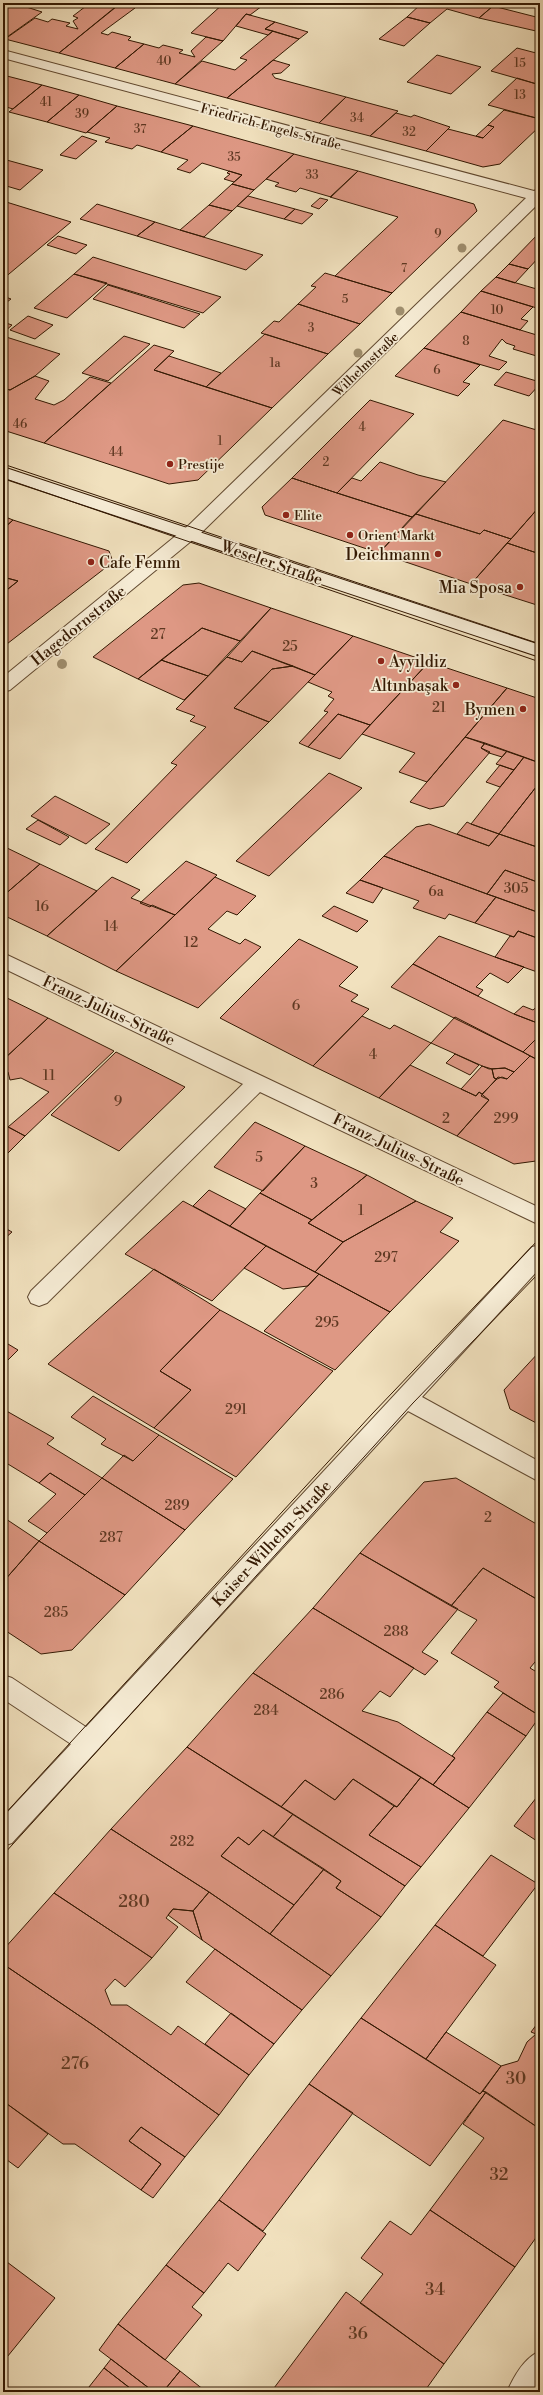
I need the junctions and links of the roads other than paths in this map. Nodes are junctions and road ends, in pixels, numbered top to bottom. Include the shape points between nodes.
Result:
1 (3, 54) edge
2 (539, 196) edge
3 (3, 472) edge
4 (190, 534) junction
5 (540, 651) edge
6 (3, 686) edge
7 (3, 960) edge
8 (258, 1081) junction
9 (540, 1217) edge
10 (540, 1253) edge
11 (39, 1297) dead end
12 (404, 1398) junction
13 (540, 1473) edge
14 (3, 1686) edge
15 (88, 1742) junction
16 (3, 1835) edge
17 (540, 2366) edge
18 (522, 2392) edge

1 - 2 street, Friedrich-Engels-Straße
2 - 4 street, Wilhelmstraße
3 - 4 street, Weseler Straße
4 - 5 street, Weseler Straße
4 - 6 street, Hagedornstraße
7 - 8 street, Franz-Julius-Straße
8 - 9 street, Franz-Julius-Straße
8 - 11 street
10 - 12 street, Kaiser-Wilhelm-Straße
12 - 13 street
12 - 15 street, Kaiser-Wilhelm-Straße
14 - 15 street
15 - 16 street, Kaiser-Wilhelm-Straße
17 - 18 street

